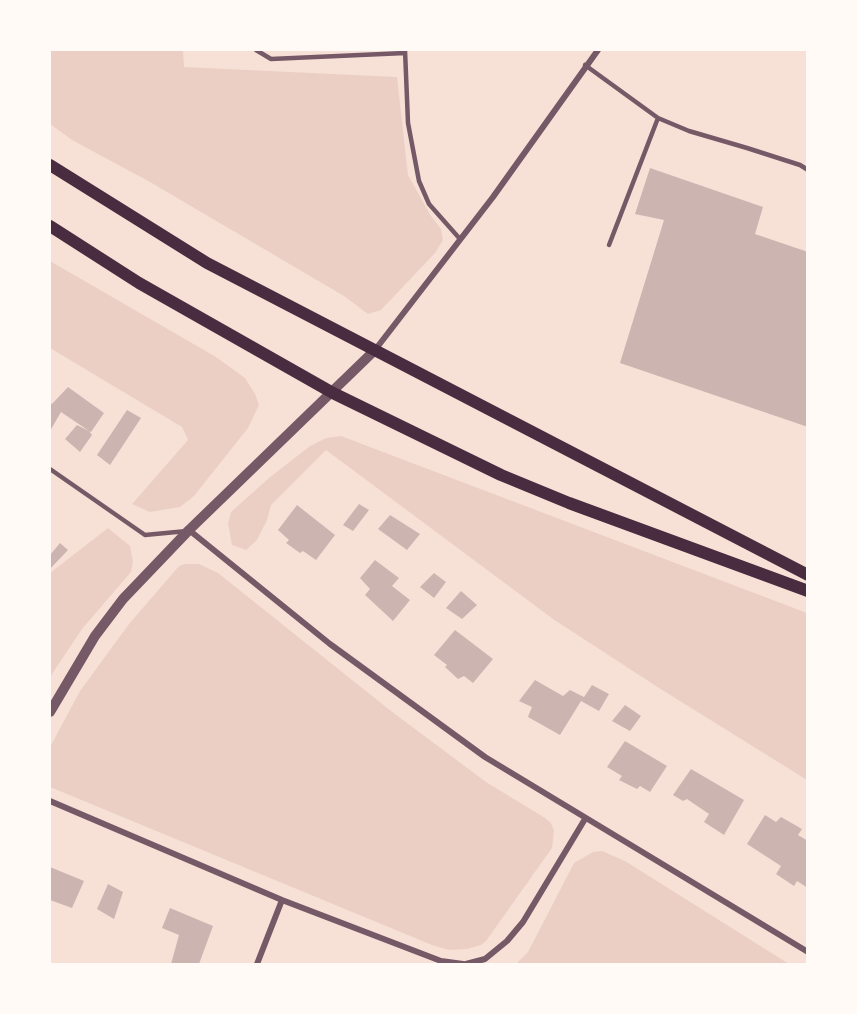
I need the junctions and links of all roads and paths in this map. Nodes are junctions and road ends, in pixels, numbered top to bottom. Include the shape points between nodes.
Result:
1 (256, 50) edge
2 (598, 50) edge
3 (405, 51) edge
4 (585, 65) junction
5 (658, 118) junction
6 (50, 165) edge
7 (807, 170) edge
8 (50, 226) edge
9 (460, 239) junction
10 (609, 245) dead end
11 (374, 351) junction
12 (333, 393) junction
13 (50, 469) edge
14 (189, 530) junction
15 (807, 576) edge
16 (807, 591) edge
17 (50, 712) edge
18 (50, 801) edge
19 (585, 819) junction
20 (282, 900) junction
21 (807, 952) edge
22 (257, 964) edge
23 (464, 964) edge

1 - 3 lane via 271,59
2 - 4 street
3 - 9 lane via 408,123 418,181 429,204
4 - 5 lane
4 - 9 street
5 - 7 lane
5 - 10 lane
6 - 11 main road via 207,262
8 - 12 main road via 139,283
9 - 11 street
11 - 12 street
11 - 15 main road
12 - 14 street
12 - 16 main road via 520,483
13 - 14 lane via 145,535
14 - 17 street via 123,599
14 - 19 street via 330,644 436,723
18 - 20 street
19 - 21 street
19 - 23 street via 507,942 485,959
20 - 22 street
20 - 23 street via 441,961

